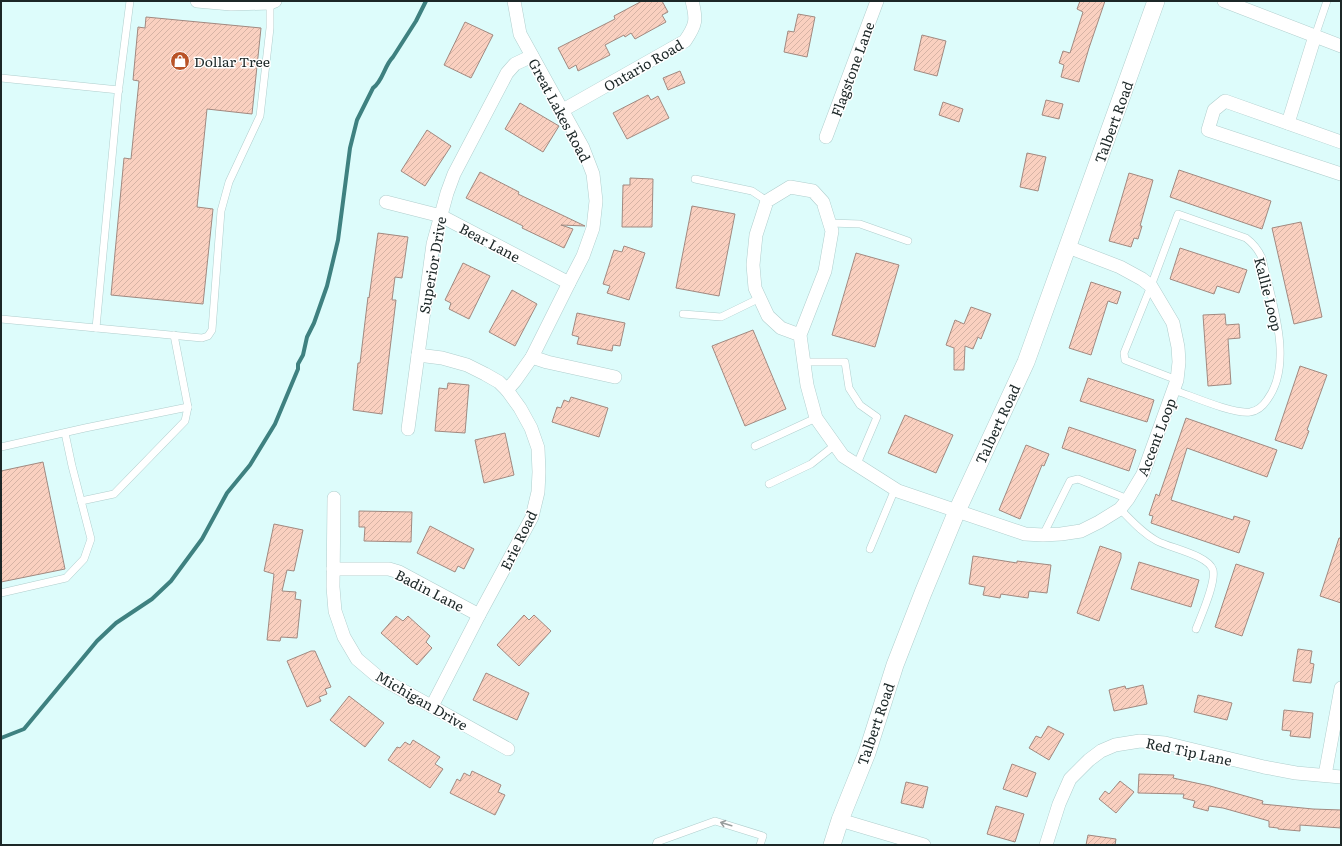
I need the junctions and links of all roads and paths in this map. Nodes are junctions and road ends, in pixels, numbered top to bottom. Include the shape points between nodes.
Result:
1 (130, 1) edge
2 (197, 1) edge
3 (514, 1) edge
4 (692, 1) edge
5 (877, 1) edge
6 (1156, 1) edge
7 (1224, 1) edge
8 (1327, 1) edge
9 (272, 2) edge
10 (1315, 36) junction
11 (1341, 46) edge
12 (532, 56) junction
13 (1, 78) edge
14 (119, 90) junction
15 (563, 110) junction
16 (1288, 123) junction
17 (826, 137) dead end
18 (1341, 142) edge
19 (1341, 174) edge
20 (695, 179) dead end
21 (767, 201) junction
22 (386, 202) dead end
23 (441, 216) junction
24 (830, 223) junction
25 (908, 241) dead end
26 (1068, 247) junction
27 (569, 283) junction
28 (1151, 286) junction
29 (760, 298) junction
30 (683, 314) dead end
31 (1, 319) edge
32 (96, 328) junction
33 (174, 335) junction
34 (800, 335) junction
35 (418, 355) junction
36 (532, 357) junction
37 (803, 362) junction
38 (615, 377) dead end
39 (1176, 385) junction
40 (507, 390) junction
41 (188, 407) junction
42 (816, 418) junction
43 (408, 429) dead end
44 (65, 433) junction
45 (835, 444) junction
46 (755, 446) dead end
47 (1, 447) edge
48 (856, 464) junction
49 (769, 484) dead end
50 (895, 489) junction
51 (334, 498) dead end
52 (81, 501) junction
53 (1124, 504) junction
54 (957, 511) junction
55 (1043, 535) junction
56 (870, 549) dead end
57 (333, 569) junction
58 (1, 594) edge
59 (479, 615) junction
60 (1196, 629) dead end
61 (1341, 688) edge
62 (432, 706) junction
63 (508, 749) dead end
64 (1325, 776) junction
65 (1341, 777) edge
66 (840, 820) junction
67 (656, 845) edge
68 (760, 845) edge
69 (832, 845) edge
70 (924, 845) edge
71 (1046, 845) edge

1 - 14 lane
2 - 9 street via 231,4
3 - 12 street, Great Lakes Road via 520,34
4 - 15 street, Ontario Road via 696,15 694,29 685,41
5 - 17 street, Flagstone Lane
6 - 26 street, Talbert Road
7 - 10 street
8 - 10 lane
9 - 33 lane via 260,116 230,182 221,211 212,330 208,336 202,338
10 - 11 street
10 - 16 street
12 - 15 street, Great Lakes Road
12 - 23 street, Superior Drive via 515,64 507,73 454,174
13 - 14 lane
14 - 32 lane
15 - 27 street, Great Lakes Road via 588,161 596,201 593,228 584,256
16 - 18 street
16 - 19 street via 1225,101 1214,110 1208,130
20 - 21 lane via 752,191
21 - 24 street via 790,187 813,191 823,202
21 - 29 street via 756,235 753,265 755,288
22 - 23 street, Bear Lane
23 - 27 street, Bear Lane
23 - 35 street, Superior Drive via 433,244
24 - 25 lane via 860,224
24 - 34 street via 832,231 825,271
26 - 28 street, Accent Loop via 1120,267 1142,278
26 - 54 street, Talbert Road via 1026,362
27 - 36 street, Great Lakes Road
28 - 39 street, Accent Loop via 1173,323 1179,362
28 - 39 lane via 1124,353 1125,360
28 - 39 lane, Kallie Loop via 1178,214 1246,238 1253,243 1262,258 1281,347 1271,395 1262,406 1251,412 1238,412
29 - 30 lane via 721,317
29 - 34 street via 768,316 781,328
31 - 32 lane
32 - 33 lane
33 - 41 lane
34 - 37 street, Accent Loop
35 - 40 street, Erie Road via 467,365 499,382
35 - 43 street, Superior Drive
36 - 38 street
36 - 40 street, Great Lakes Road
37 - 42 street, Accent Loop via 806,384
37 - 48 lane via 845,362 849,388 860,405 877,417
39 - 53 street, Accent Loop via 1143,474
40 - 59 street, Erie Road via 520,408 538,448 538,492 532,517
41 - 44 lane
41 - 52 lane via 185,421 114,494
42 - 45 street, Accent Loop
42 - 46 lane
44 - 47 lane
44 - 52 lane
45 - 48 street, Accent Loop via 843,456
45 - 49 lane via 811,464
48 - 50 street, Accent Loop
50 - 54 street, Accent Loop
50 - 56 lane
51 - 57 street, Michigan Drive
52 - 58 lane via 91,539 84,559 66,578
53 - 55 street, Accent Loop via 1081,531
53 - 55 lane via 1078,479 1070,481
53 - 60 lane via 1146,535 1206,561 1212,569 1212,585
54 - 55 street, Accent Loop via 1025,534
54 - 66 street, Talbert Road via 906,636 867,753
57 - 59 street, Badin Lane via 389,569 399,572
57 - 62 street, Michigan Drive via 335,611 344,637 357,659 377,676
59 - 62 street, Erie Road
61 - 64 street
62 - 63 street, Michigan Drive
64 - 65 street, Red Tip Lane
64 - 71 street, Red Tip Lane via 1264,767 1165,743 1140,741 1115,745 1089,760 1070,779
66 - 69 street, Talbert Road
66 - 70 street
68 -> 67 lane via 763,836 715,821 657,842

